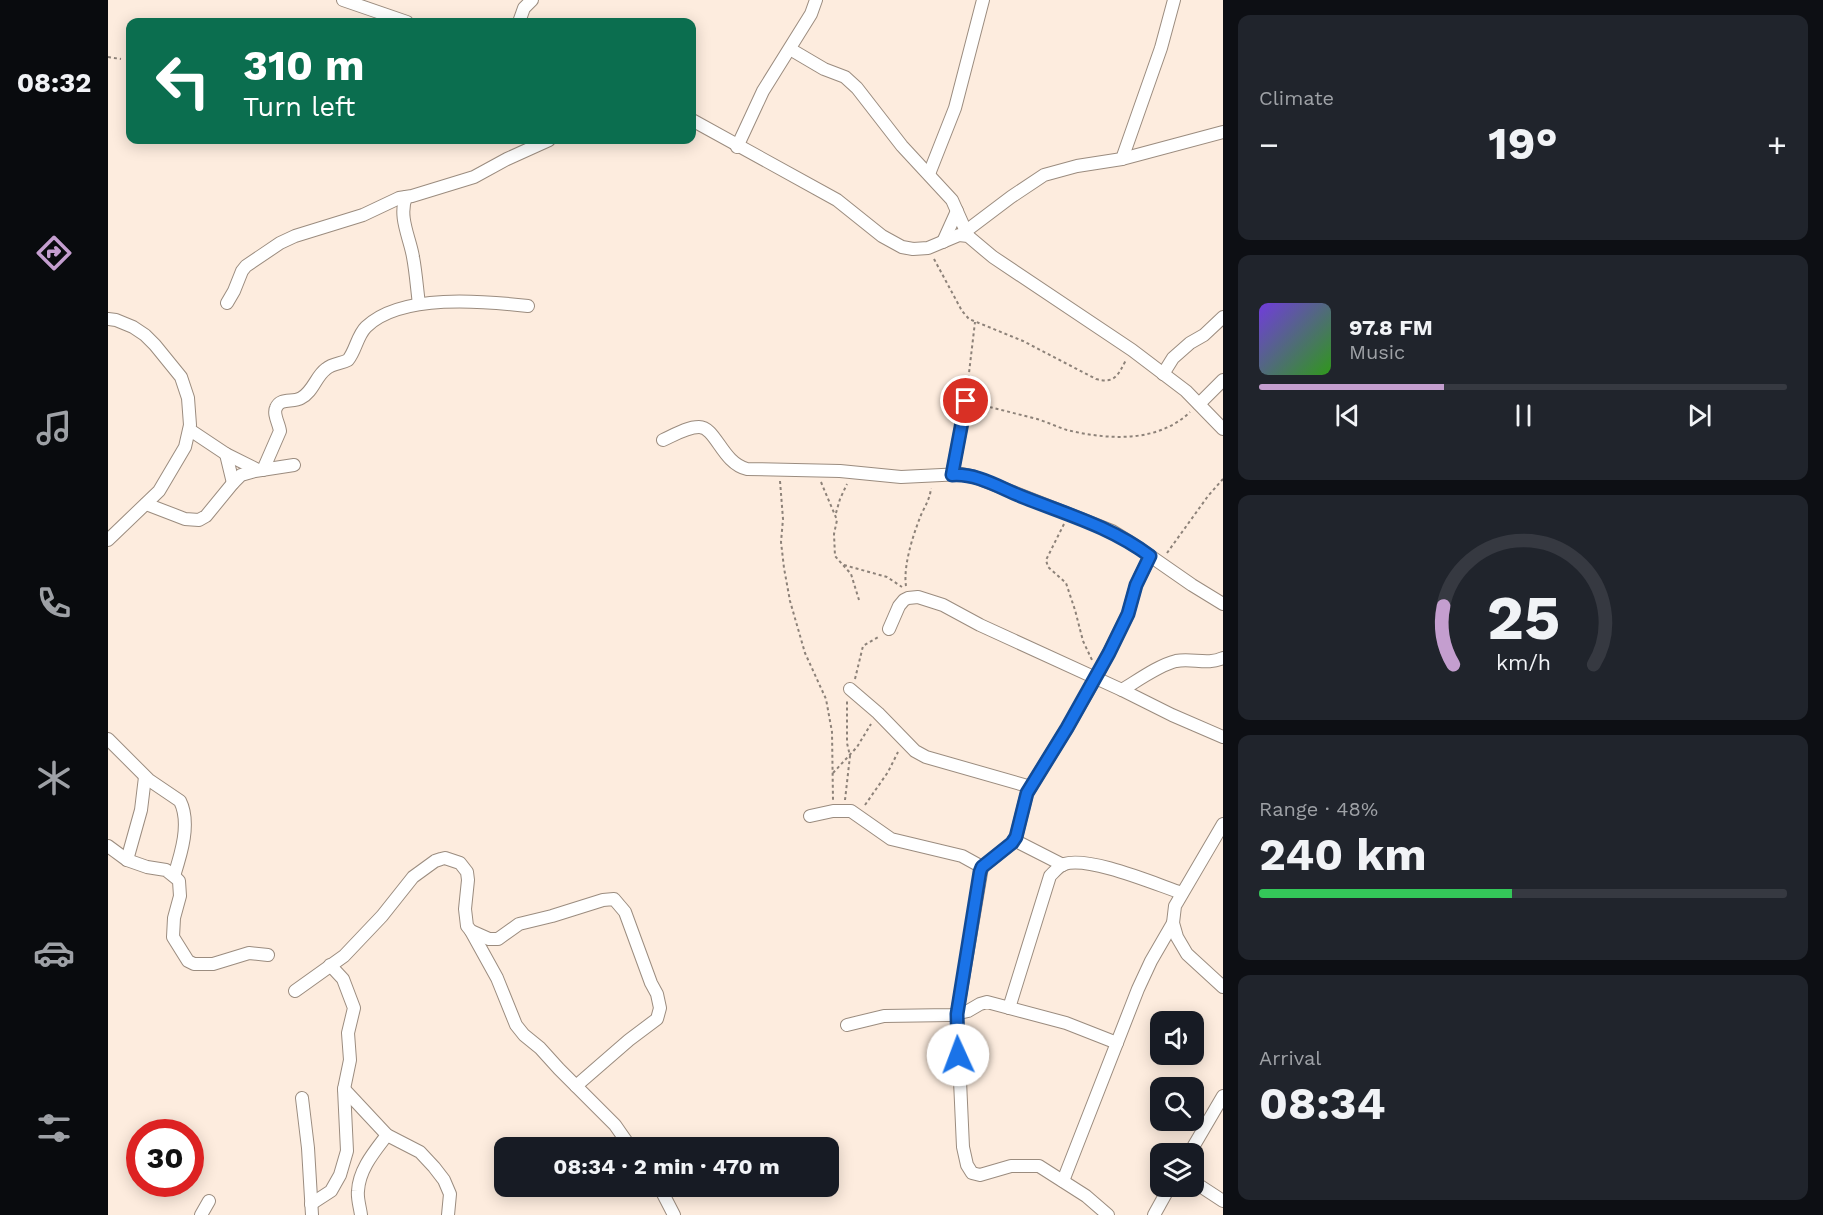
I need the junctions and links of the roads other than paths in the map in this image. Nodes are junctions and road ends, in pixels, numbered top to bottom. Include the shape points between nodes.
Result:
1 (343, 0) edge
2 (532, 0) edge
3 (816, 0) edge
4 (983, 0) edge
5 (1174, 0) edge
6 (395, 18) edge
7 (520, 18) edge
8 (790, 49) junction
9 (696, 122) edge
10 (1223, 132) edge
11 (540, 144) edge
12 (737, 147) junction
13 (1122, 159) junction
14 (929, 174) junction
15 (406, 197) junction
16 (957, 211) junction
17 (967, 234) junction
18 (943, 242) junction
19 (227, 303) dead end
20 (419, 304) junction
21 (528, 306) dead end
22 (1223, 317) edge
23 (108, 319) edge
24 (1163, 374) junction
25 (1223, 380) edge
26 (966, 401) road end
27 (1198, 404) junction
28 (1223, 429) edge
29 (190, 430) junction
30 (663, 440) dead end
31 (226, 454) junction
32 (294, 465) dead end
33 (261, 470) junction
34 (952, 475) junction
35 (233, 483) junction
36 (146, 504) junction
37 (108, 540) edge
38 (1154, 559) junction
39 (1223, 604) edge
40 (889, 628) road end
41 (1223, 658) edge
42 (1097, 676) junction
43 (850, 689) road end
44 (1122, 690) junction
45 (1223, 737) edge
46 (108, 739) edge
47 (145, 777) junction
48 (1030, 786) junction
49 (810, 816) dead end
50 (1223, 824) edge
51 (1014, 840) junction
52 (108, 846) edge
53 (127, 860) junction
54 (1063, 865) junction
55 (982, 867) junction
56 (174, 876) junction
57 (1182, 893) junction
58 (1173, 923) junction
59 (471, 931) junction
60 (1181, 944) junction
61 (1160, 945) junction
62 (268, 955) dead end
63 (330, 965) junction
64 (1223, 987) edge
65 (295, 991) dead end
66 (1009, 1008) junction
67 (957, 1014) junction
68 (847, 1025) dead end
69 (1117, 1043) junction
70 (576, 1086) junction
71 (344, 1089) junction
72 (1223, 1096) edge
73 (302, 1098) dead end
74 (387, 1135) junction
75 (624, 1137) edge
76 (1195, 1143) edge
77 (1063, 1181) junction
78 (1204, 1189) edge
79 (665, 1197) edge
80 (1164, 1197) edge
81 (209, 1201) dead end
82 (1223, 1201) edge
83 (312, 1210) edge
84 (201, 1215) edge
85 (361, 1215) edge
86 (448, 1215) edge
87 (674, 1215) edge
88 (1108, 1215) edge
89 (1154, 1215) edge

1 - 6 street
2 - 7 street
3 - 8 street
4 - 14 street via 955,108
5 - 13 street
8 - 12 street via 763,91
8 - 14 street via 851,81
9 - 12 street
10 - 13 street
11 - 15 street via 474,177
12 - 18 street via 837,200 902,247 928,248
13 - 17 street via 1044,175
14 - 16 street
15 - 19 street via 272,247 246,266
15 - 20 street via 404,223
16 - 17 street
16 - 18 street
17 - 18 street
17 - 24 street via 993,257
20 - 21 street via 495,302
20 - 33 street via 369,324 348,360 325,369 301,399 279,403 274,411 280,431
22 - 24 street via 1173,358
23 - 29 street via 145,335 181,377 188,398
24 - 27 street
25 - 27 street
26 - 34 street
27 - 28 street
29 - 31 street
29 - 36 street via 177,464
30 - 34 street via 704,428 740,467 759,470 901,477
31 - 33 street
31 - 35 street
32 - 33 street
33 - 35 street via 242,475
34 - 38 street via 972,476 1112,531
35 - 36 street via 200,520 185,519
36 - 37 street
38 - 39 street
38 - 42 street via 1136,585 1128,614
40 - 42 street via 904,600 918,597
41 - 44 street via 1208,662 1174,661
42 - 44 street
42 - 48 street
43 - 48 street via 926,757
44 - 45 street
46 - 47 street
47 - 53 street via 141,810
47 - 56 street via 182,806 184,827
48 - 51 street
49 - 55 street via 838,810 858,815 891,838 962,856
50 - 57 street
51 - 54 street
51 - 55 street
52 - 53 street
53 - 56 street via 166,870
54 - 57 street via 1098,866
54 - 66 street via 1050,876
55 - 67 street
56 - 62 street via 179,881 180,896 173,937 188,961 213,964 249,953
57 - 58 street via 1174,906
58 - 60 street
58 - 61 street
59 - 63 street via 465,909 467,872 460,863 445,858 413,877 357,943
59 - 70 street via 497,978 516,1025
59 - 70 street via 495,940 519,924 603,900 614,898 621,905 660,1008 657,1019
60 - 61 street
60 - 64 street
61 - 69 street
63 - 65 street
63 - 71 street via 343,979 354,1008 347,1039 350,1060
66 - 67 street via 985,1002
66 - 69 street via 1066,1023
67 - 68 street via 884,1016
67 - 77 street via 967,1166 980,1176 1011,1166 1039,1166
69 - 77 street
70 - 75 street
71 - 74 street
71 - 83 street via 347,1151 331,1191
72 - 76 street
73 - 83 street
74 - 85 street via 371,1156 360,1182
74 - 86 street via 420,1152 444,1180 450,1194
77 - 88 street
78 - 82 street
79 - 87 street
80 - 89 street
81 - 84 street

